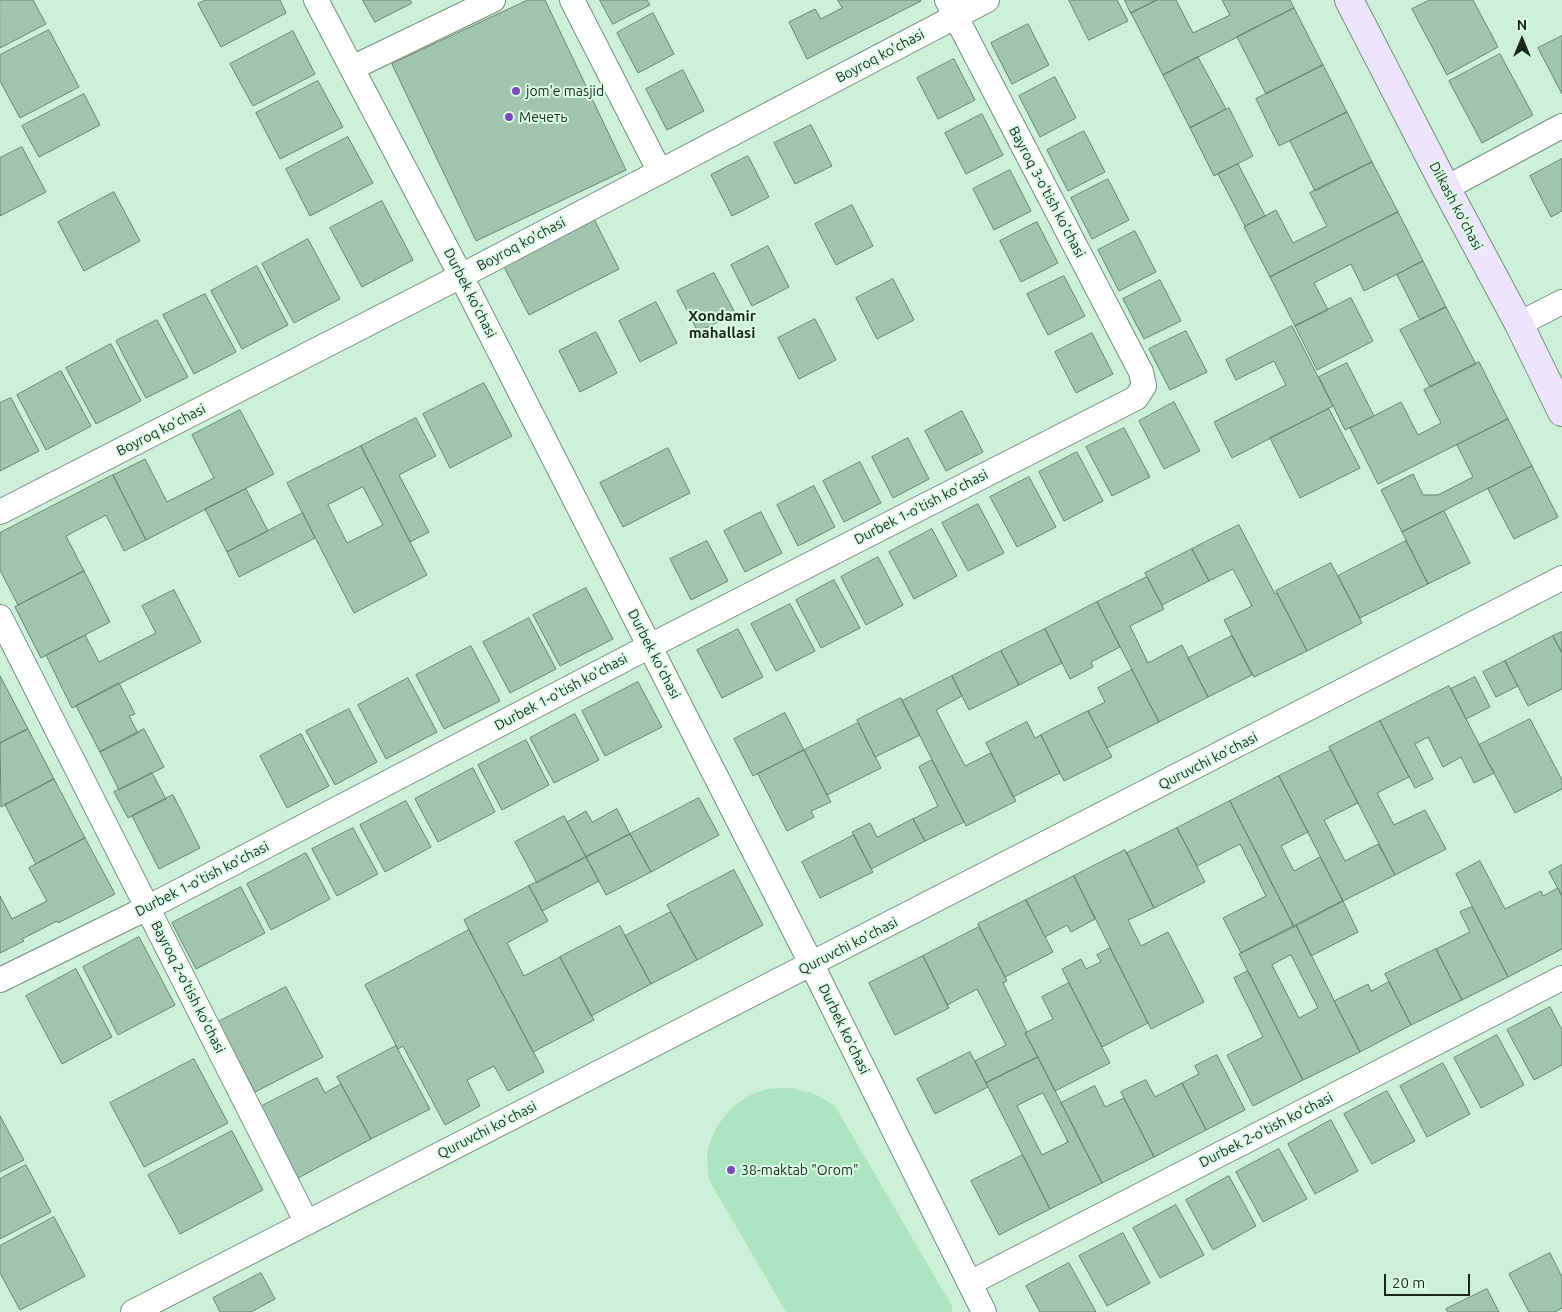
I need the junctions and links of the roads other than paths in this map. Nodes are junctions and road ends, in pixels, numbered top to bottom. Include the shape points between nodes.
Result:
1 (316, 0) edge
2 (493, 0) edge
3 (572, 0) edge
4 (987, 0) edge
5 (1349, 0) edge
6 (951, 8) edge
7 (352, 68) junction
8 (1562, 126) edge
9 (660, 172) junction
10 (1446, 188) junction
11 (461, 276) junction
12 (1562, 302) edge
13 (1519, 324) junction
14 (1144, 386) joint
15 (1562, 412) edge
16 (0, 512) edge
17 (1562, 578) edge
18 (0, 617) edge
19 (650, 646) junction
20 (147, 908) junction
21 (812, 965) junction
22 (1562, 978) edge
23 (0, 980) edge
24 (307, 1223) junction
25 (970, 1283) junction
26 (133, 1312) edge
27 (984, 1312) edge

1 - 7 street, Durbek ko'chasi
2 - 7 street
3 - 9 street
4 - 6 street, Boyroq ko'chasi
5 - 10 street, Dilkash ko'chasi
6 - 9 street, Boyroq ko'chasi
6 - 14 street, Bayroq 3-o'tish ko'chasi via 1140,372
7 - 11 street, Durbek ko'chasi
8 - 10 street
9 - 11 street, Boyroq ko'chasi
10 - 13 street, Dilkash ko'chasi
11 - 16 street, Boyroq ko'chasi
11 - 19 street, Durbek ko'chasi
12 - 13 street
13 - 15 street, Dilkash ko'chasi
14 - 19 street, Durbek 1-o'tish ko'chasi via 1136,398
17 - 21 street, Quruvchi ko'chasi
18 - 20 street, Bayroq 2-o'tish ko'chasi
19 - 20 street, Durbek 1-o'tish ko'chasi
19 - 21 street, Durbek ko'chasi
20 - 23 street, Durbek 1-o'tish ko'chasi
20 - 24 street, Bayroq 2-o'tish ko'chasi
21 - 24 street, Quruvchi ko'chasi
21 - 25 street, Durbek ko'chasi
22 - 25 street, Durbek 2-o'tish ko'chasi
24 - 26 street, Quruvchi ko'chasi
25 - 27 street, Durbek ko'chasi

